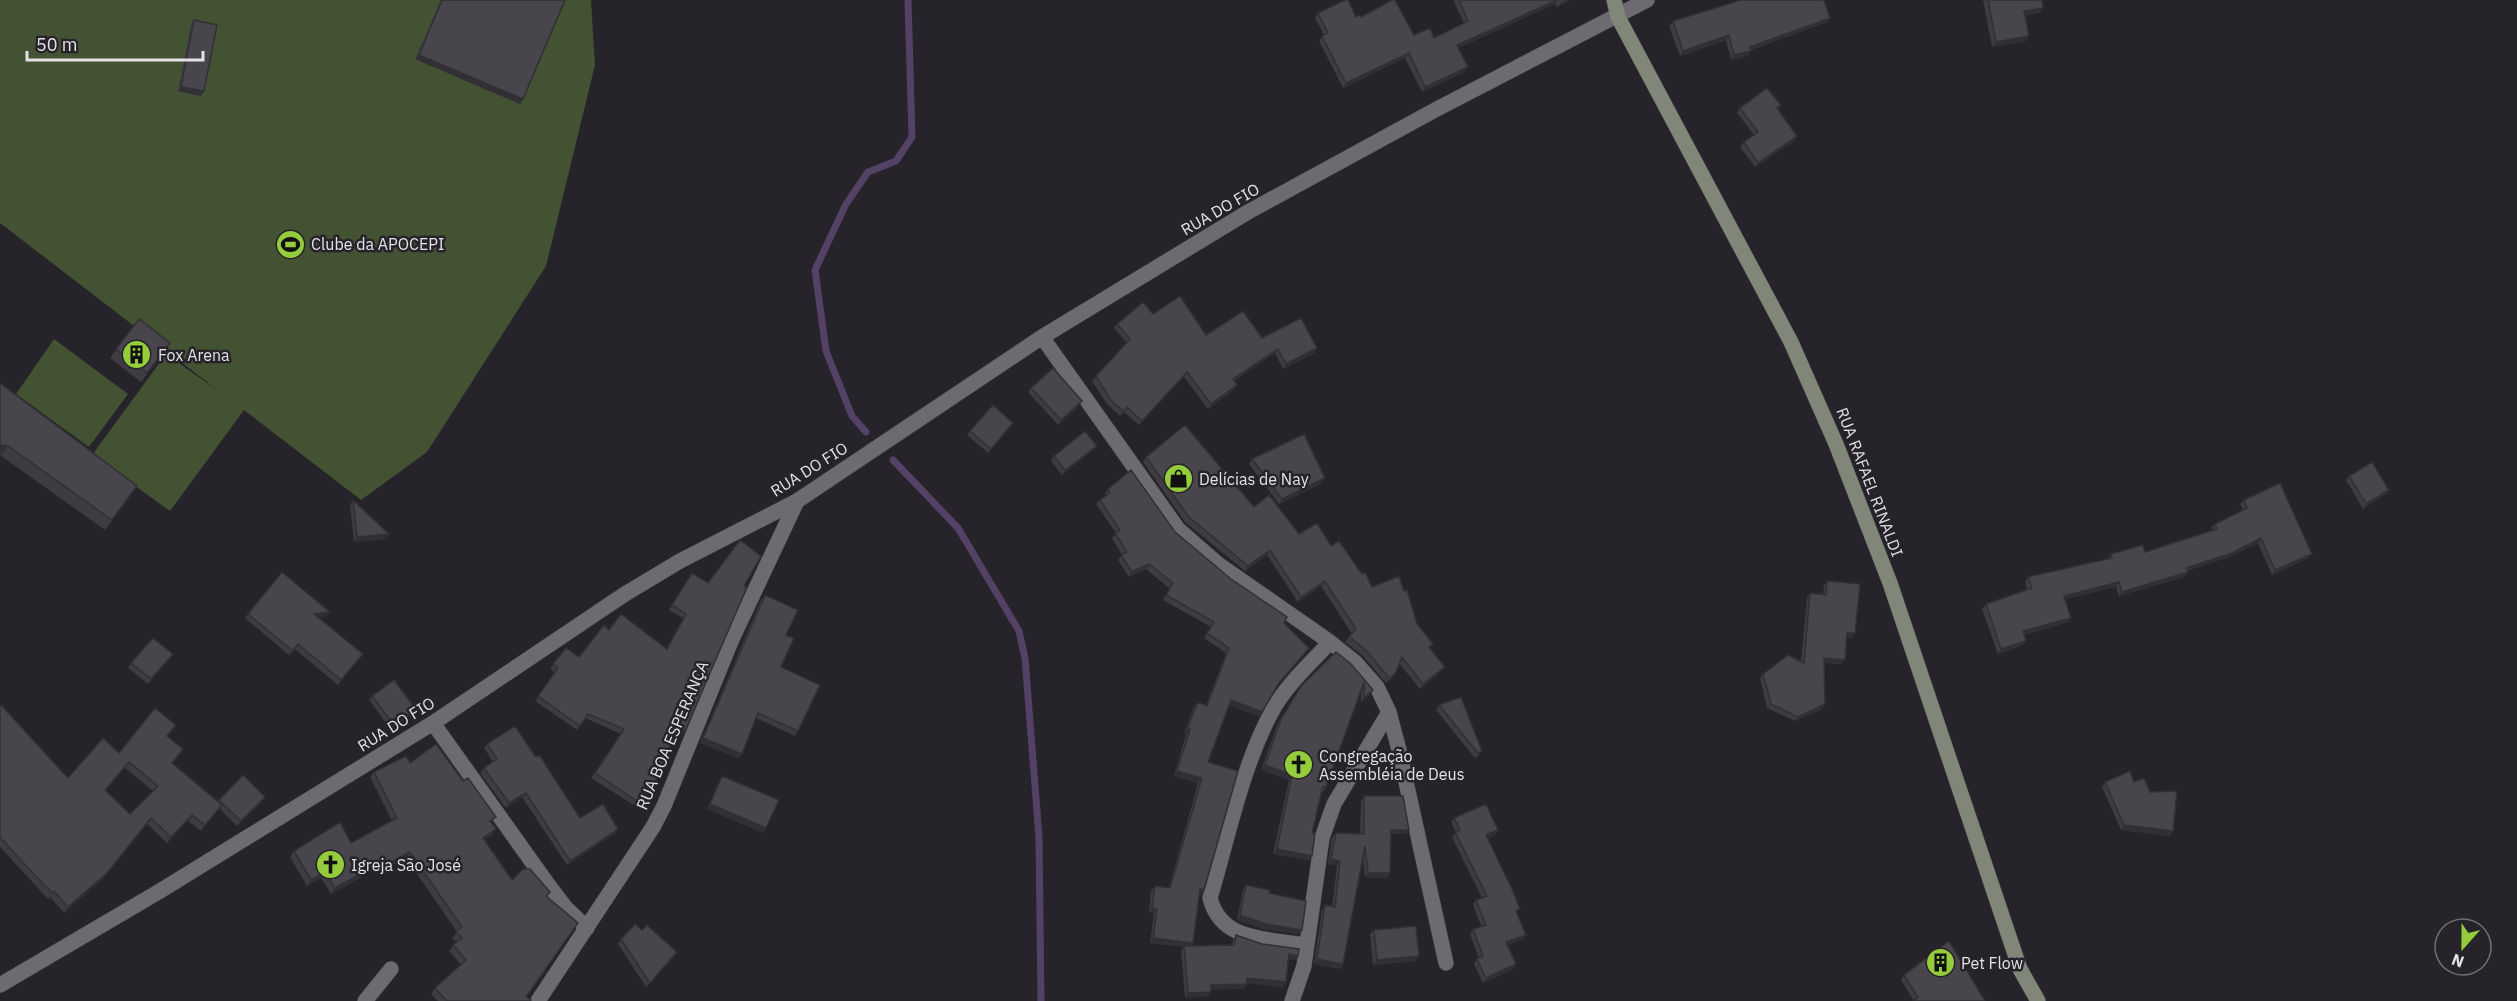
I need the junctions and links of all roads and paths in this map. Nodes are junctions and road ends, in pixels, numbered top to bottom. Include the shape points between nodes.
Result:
1 (1614, 0) edge
2 (1647, 0) edge
3 (1618, 17) junction
4 (1042, 337) junction
5 (797, 501) junction
6 (1330, 642) junction
7 (1389, 712) junction
8 (433, 723) junction
9 (587, 928) junction
10 (1305, 945) junction
11 (1446, 963) dead end
12 (392, 969) dead end
13 (0, 985) edge
14 (365, 1001) edge
15 (538, 1001) edge
16 (1292, 1001) edge
17 (2038, 1001) edge

1 - 3 street, RUA RAFAEL RINALDI
2 - 3 street, RUA DO FIO
3 - 4 street, RUA DO FIO via 1435,110 1248,212
3 - 17 street, RUA RAFAEL RINALDI via 1816,396 1890,583 2020,969
4 - 5 street, RUA DO FIO
4 - 6 street via 1178,529 1218,564
5 - 8 street, RUA DO FIO via 625,594
5 - 9 street, RUA BOA ESPERANÇA via 732,639 664,806
6 - 7 street via 1377,687
6 - 10 street via 1271,712 1210,898 1214,913 1232,931
7 - 10 street via 1334,804 1322,838
7 - 11 street
8 - 9 street via 547,883
8 - 13 street, RUA DO FIO
9 - 15 street, RUA BOA ESPERANÇA
10 - 16 street via 1304,966
12 - 14 street

